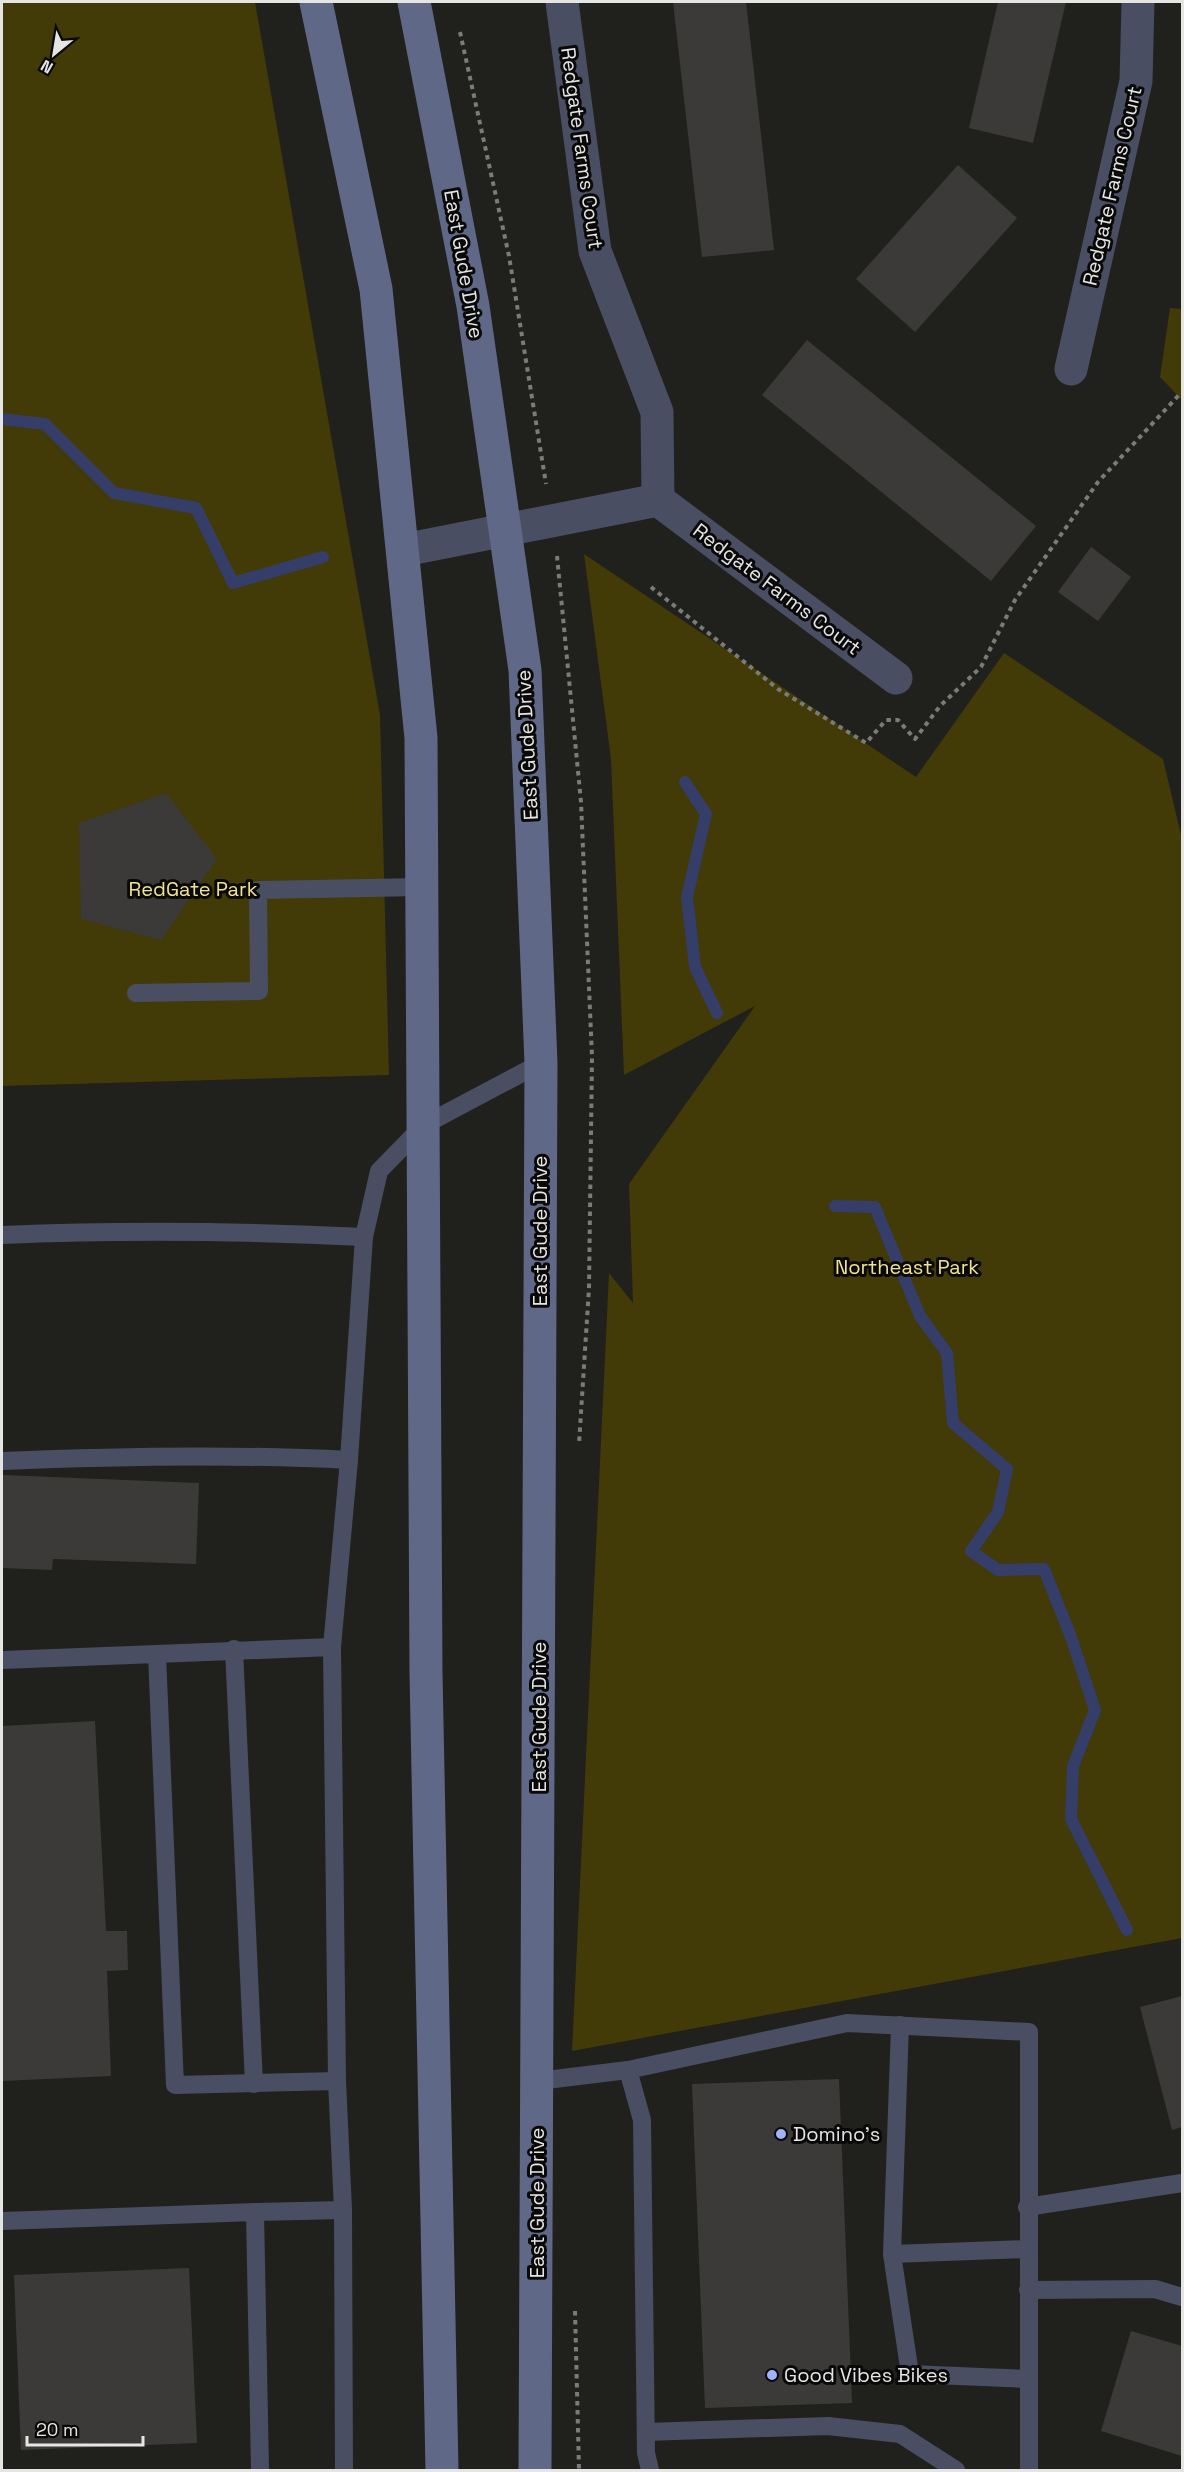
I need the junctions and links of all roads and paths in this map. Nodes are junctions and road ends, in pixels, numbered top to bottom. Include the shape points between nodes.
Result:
1 (315, 2) edge
2 (414, 2) edge
3 (562, 2) edge
4 (1138, 2) edge
5 (1071, 369) dead end
6 (1182, 395) edge
7 (658, 500) junction
8 (505, 530) junction
9 (404, 550) junction
10 (651, 587) dead end
11 (896, 678) dead end
12 (422, 887) junction
13 (136, 993) dead end
14 (541, 1063) junction
15 (424, 1125) junction
16 (2, 1236) edge
17 (364, 1237) junction
18 (349, 1460) junction
19 (2, 1461) edge
20 (332, 1647) junction
21 (234, 1649) junction
22 (157, 1654) junction
23 (2, 1660) edge
24 (900, 2025) junction
25 (628, 2070) junction
26 (337, 2081) junction
27 (538, 2081) junction
28 (254, 2084) junction
29 (1182, 2183) edge
30 (1027, 2207) junction
31 (343, 2210) junction
32 (255, 2212) junction
33 (2, 2221) edge
34 (1027, 2249) junction
35 (892, 2254) junction
36 (1028, 2290) junction
37 (1182, 2297) edge
38 (1029, 2379) junction
39 (646, 2432) junction
40 (260, 2470) edge
41 (344, 2470) edge
42 (442, 2470) edge
43 (536, 2470) edge
44 (650, 2470) edge
45 (956, 2470) edge
46 (1029, 2470) edge

1 - 9 main road via 376,289
2 - 8 main road, East Gude Drive via 473,306
3 - 7 street, Redgate Farms Court via 596,251 657,412
4 - 5 street, Redgate Farms Court via 1136,81
6 - 10 path via 1098,482 1015,600 981,667 940,706 915,739 898,720 886,720 866,743 778,689
7 - 8 street
7 - 11 street, Redgate Farms Court
8 - 9 street
8 - 14 main road, East Gude Drive via 525,670
9 - 12 main road via 421,738
12 - 13 lane via 258,890 259,991
12 - 15 main road
14 - 15 lane
14 - 27 main road, East Gude Drive
15 - 17 lane via 380,1171
15 - 42 main road via 426,1672
16 - 17 lane via 118,1230
17 - 18 lane
18 - 19 lane via 127,1455
18 - 20 lane
20 - 21 lane
20 - 26 lane
21 - 22 lane
21 - 28 lane
22 - 23 lane
22 - 28 lane via 176,2085
24 - 25 lane via 847,2023
24 - 30 lane via 1029,2032
24 - 35 lane
25 - 27 lane
25 - 39 lane via 642,2120
26 - 28 lane
26 - 31 lane
27 - 43 main road, East Gude Drive
29 - 30 lane
30 - 34 lane
31 - 32 lane
31 - 41 lane
32 - 33 lane
32 - 40 lane
34 - 35 lane
34 - 36 lane
35 - 38 lane via 910,2374
36 - 37 lane via 1155,2289
36 - 38 lane
38 - 46 lane
39 - 44 lane
39 - 45 lane via 828,2426 900,2434

